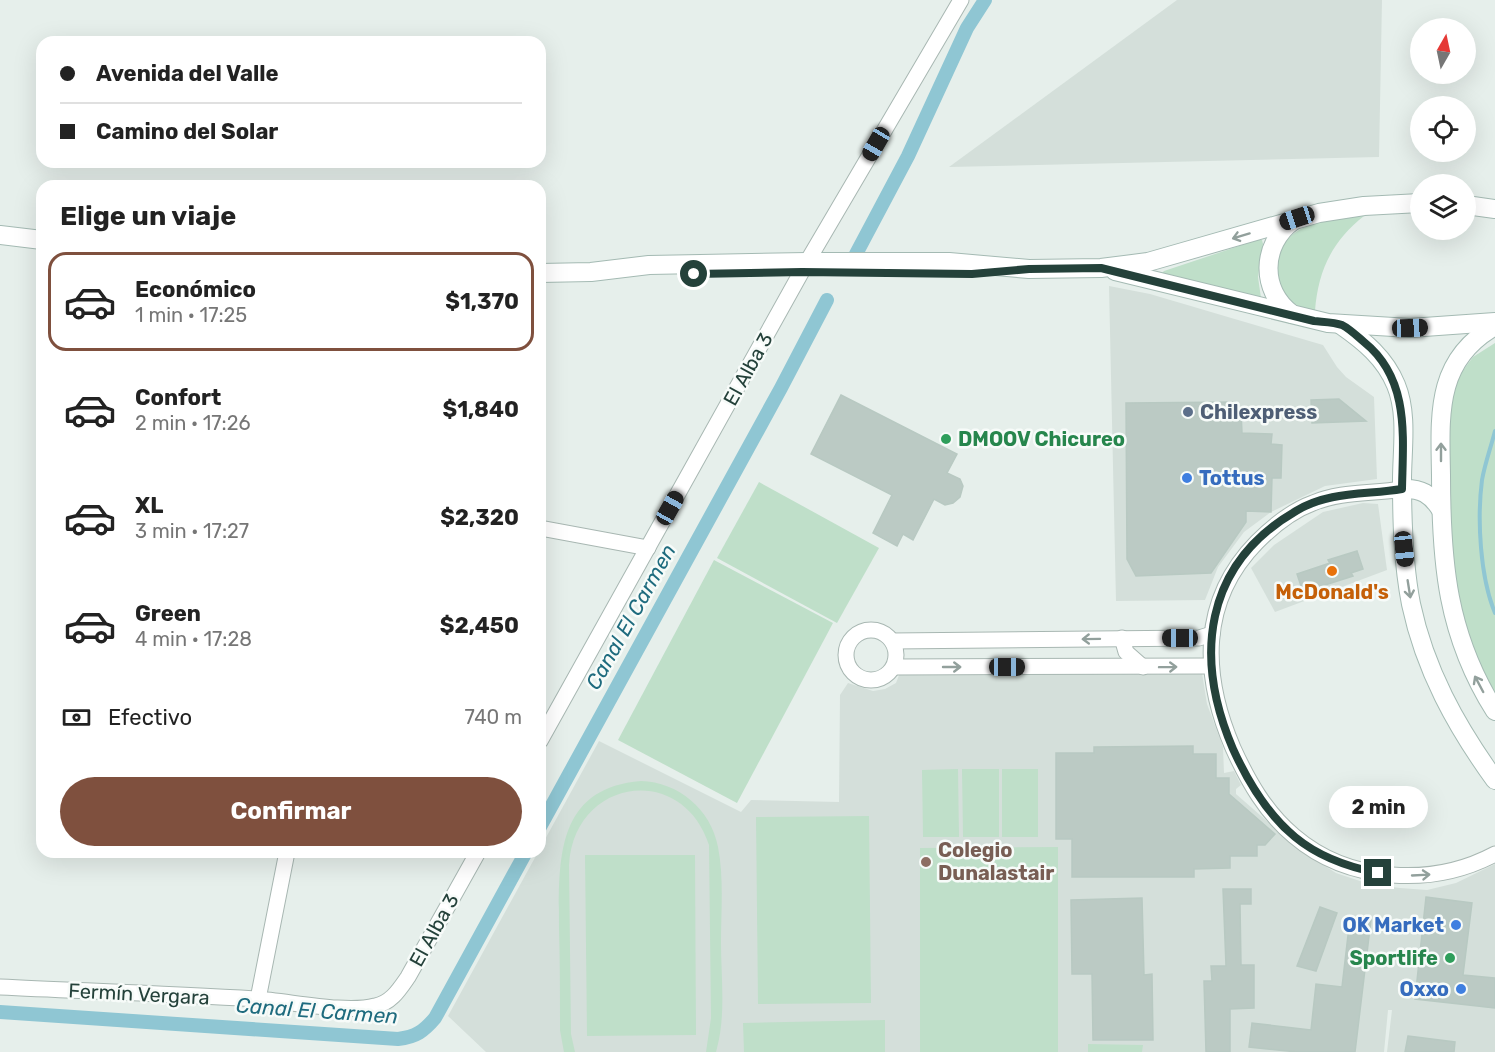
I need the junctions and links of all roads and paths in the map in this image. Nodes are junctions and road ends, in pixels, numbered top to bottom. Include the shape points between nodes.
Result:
1 (961, 0) edge
2 (1410, 204) edge
3 (1476, 206) edge
4 (1495, 209) edge
5 (1297, 218) junction
6 (0, 234) edge
7 (36, 239) edge
8 (805, 267) junction
9 (1101, 268) junction
10 (546, 273) edge
11 (1292, 315) junction
12 (1495, 324) edge
13 (1341, 325) junction
14 (1402, 489) junction
15 (1441, 510) junction
16 (546, 529) edge
17 (648, 548) junction
18 (1212, 634) junction
19 (1122, 638) junction
20 (892, 641) junction
21 (894, 666) junction
22 (1210, 666) junction
23 (1143, 667) junction
24 (1495, 711) edge
25 (546, 730) edge
26 (1495, 780) edge
27 (1495, 854) edge
28 (286, 858) edge
29 (475, 858) edge
30 (0, 987) edge
31 (258, 999) junction
32 (384, 1004) joint

1 - 8 street, El Alba 3
2 - 5 street via 1364,206
3 - 4 street
5 -> 9 street via 1148,262
5 - 11 street via 1275,240 1268,264 1273,293
6 - 7 street
8 - 9 street via 972,274
8 - 10 street via 611,276 591,272
8 - 17 street, El Alba 3
9 - 11 street
11 - 13 street
12 - 13 street via 1410,328
15 -> 12 street via 1440,421 1446,384 1467,347
13 - 14 street via 1375,353 1397,388 1403,424
14 - 15 street via 1428,494
14 - 18 street via 1327,498 1284,518 1251,549 1234,572 1218,607
14 -> 26 street via 1408,584 1421,640 1448,708
24 -> 15 street via 1472,671 1452,615 1444,573
16 - 17 street
17 - 25 street, El Alba 3
18 - 19 street via 1199,638
18 - 22 street
19 -> 20 street
19 - 23 street via 1126,652
20 - 21 street via 896,649
20 - 21 street via 878,630 863,631 852,638 846,656 850,669 864,679 882,678
21 -> 23 street
23 -> 22 street
22 -> 27 street via 1220,717 1244,773 1271,813 1307,846 1347,866 1402,875 1457,870
28 - 31 street
29 - 32 street, El Alba 3 via 408,977
30 - 31 street, Fermín Vergara
31 - 32 street, Fermín Vergara via 356,1008

